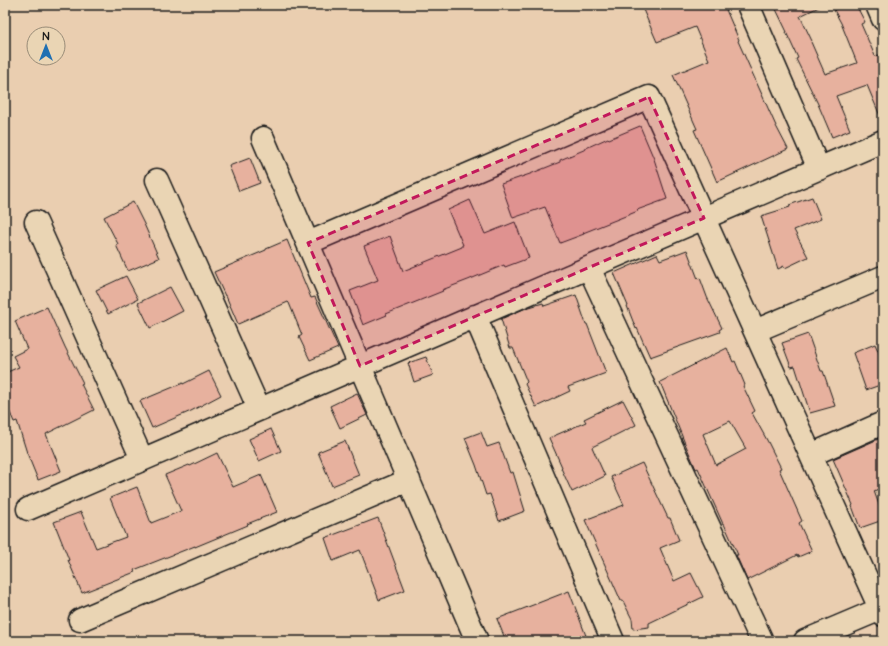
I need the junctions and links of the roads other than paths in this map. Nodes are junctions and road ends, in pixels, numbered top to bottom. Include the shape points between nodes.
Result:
1 (748, 5) edge
2 (877, 5) edge
3 (883, 19) edge
4 (263, 138) dead end
5 (883, 141) edge
6 (819, 169) junction
7 (157, 180) dead end
8 (704, 218) junction
9 (36, 222) dead end
10 (308, 243) junction
11 (588, 268) junction
12 (883, 277) edge
13 (475, 316) junction
14 (755, 331) junction
15 (360, 366) junction
16 (259, 409) junction
17 (883, 423) edge
18 (811, 455) junction
19 (142, 459) junction
20 (409, 480) junction
21 (28, 509) dead end
22 (882, 611) edge
23 (80, 620) dead end
24 (477, 641) edge
25 (612, 641) edge
26 (762, 641) edge
27 (805, 641) edge

1 - 6 street
2 - 3 street
4 - 10 street
5 - 6 street
6 - 8 street
7 - 16 street
8 - 10 street via 649,97
8 - 11 street
8 - 14 street
9 - 19 street
10 - 15 street
11 - 13 street
11 - 26 street
12 - 14 street
13 - 15 street
13 - 25 street
14 - 18 street
15 - 16 street
15 - 20 street
16 - 19 street
17 - 18 street
18 - 22 street
19 - 21 street
20 - 23 street
20 - 24 street
22 - 27 street

